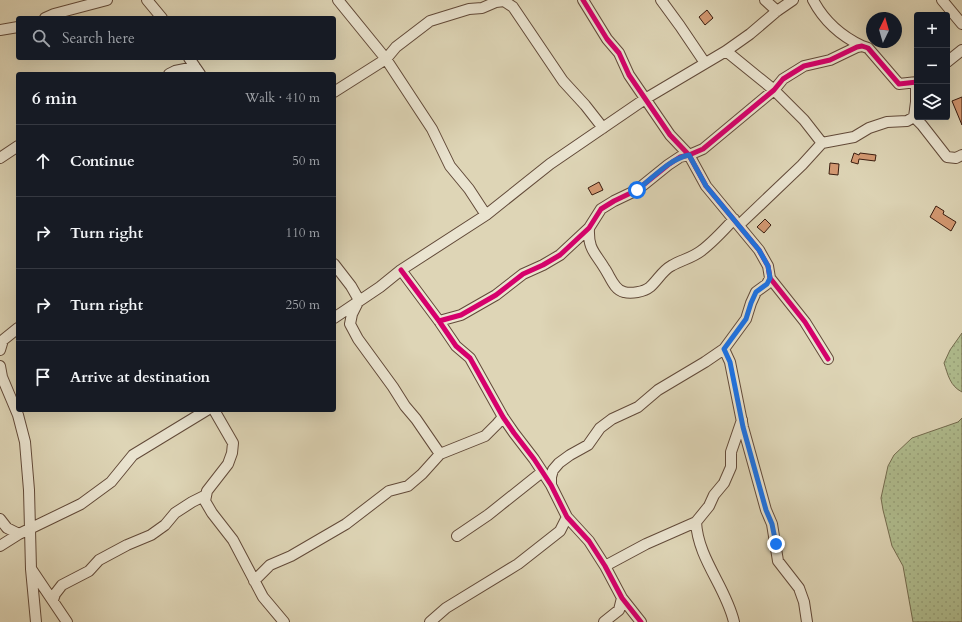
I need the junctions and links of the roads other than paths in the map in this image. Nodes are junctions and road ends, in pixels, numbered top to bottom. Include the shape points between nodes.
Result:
1 (107, 0) edge
2 (147, 0) edge
3 (338, 0) edge
4 (583, 0) edge
5 (661, 0) edge
6 (765, 0) edge
7 (793, 0) edge
8 (813, 0) edge
9 (942, 0) edge
10 (468, 5) edge
11 (777, 10) junction
12 (50, 16) edge
13 (160, 16) edge
14 (962, 24) edge
15 (16, 26) edge
16 (0, 30) edge
17 (862, 46) junction
18 (726, 50) junction
19 (962, 50) edge
20 (386, 59) junction
21 (190, 60) edge
22 (950, 60) edge
23 (705, 63) junction
24 (197, 71) edge
25 (173, 72) edge
26 (914, 82) edge
27 (774, 90) junction
28 (336, 91) edge
29 (645, 99) junction
30 (914, 117) edge
31 (917, 120) edge
32 (603, 128) junction
33 (822, 143) junction
34 (16, 147) edge
35 (689, 155) junction
36 (962, 155) edge
37 (0, 158) edge
38 (486, 215) junction
39 (737, 222) junction
40 (589, 228) junction
41 (336, 267) edge
42 (401, 270) junction
43 (770, 278) junction
44 (359, 300) junction
45 (336, 317) edge
46 (439, 321) junction
47 (16, 329) edge
48 (4, 337) edge
49 (724, 349) junction
50 (0, 350) edge
51 (828, 359) dead end
52 (0, 366) edge
53 (16, 410) edge
54 (17, 412) edge
55 (204, 412) edge
56 (215, 412) edge
57 (503, 417) junction
58 (742, 420) junction
59 (440, 454) junction
60 (542, 472) junction
61 (551, 485) junction
62 (206, 495) junction
63 (567, 517) junction
64 (0, 519) edge
65 (696, 522) junction
66 (31, 528) junction
67 (19, 534) junction
68 (457, 536) dead end
69 (0, 546) edge
70 (605, 566) junction
71 (31, 569) junction
72 (254, 581) junction
73 (622, 598) junction
74 (53, 600) junction
75 (36, 622) edge
76 (67, 622) edge
77 (284, 622) edge
78 (430, 622) edge
79 (604, 622) edge
80 (641, 622) edge
81 (734, 622) edge
82 (807, 622) edge

1 - 12 street
2 - 13 street
3 - 20 street
4 - 29 street via 607,39 619,53 629,75
5 - 23 street
6 - 11 street
7 - 11 street
8 - 17 street via 830,25
9 - 14 street
10 - 20 street via 430,21 396,47
10 - 32 street via 482,8 496,2 504,2 513,7 563,81
11 - 18 street via 750,34
15 - 16 street
17 - 26 street via 868,48 899,84
17 - 27 street via 830,60 804,66 783,79
18 - 23 street
18 - 27 street
19 - 22 street
20 - 28 street
20 - 38 street via 432,129 450,166
21 - 24 street
23 - 29 street
24 - 25 street
27 - 33 street via 804,120
27 - 35 street via 703,148
29 - 32 street
29 - 35 street via 670,135
30 - 33 street via 907,121 887,122 869,128 854,137
31 - 36 street via 947,157 956,158
32 - 38 street via 550,164
33 - 39 street via 802,165
34 - 37 street
35 - 39 street via 706,186
35 - 40 street via 680,157 637,190 601,209
38 - 42 street
39 - 40 street via 701,251 672,266 649,288 631,293 621,292 613,284 592,250 588,239
39 - 43 street via 759,250 768,266
40 - 46 street via 560,255 523,274 496,295 461,315
41 - 44 street
42 - 44 street
42 - 46 street
43 - 49 street via 767,284 756,292 746,319
43 - 51 street via 805,322
44 - 45 street
44 - 59 street via 350,324 404,406
46 - 57 street via 456,346 470,358
47 - 48 street
48 - 50 street
49 - 58 street via 730,362
49 - 61 street via 658,390 638,407 612,419 600,428 588,445 559,463 553,470
52 - 53 street
54 - 66 street via 25,442
55 - 66 street via 133,455 111,482 81,504
56 - 62 street via 233,443 232,453 228,464
57 - 59 street via 485,436
57 - 60 street
58 - 65 street via 730,452 730,467 724,483
58 - 82 street via 772,524 778,560 799,588
59 - 72 street via 408,486 389,491 346,524 270,565
60 - 61 street
60 - 68 street
61 - 63 street
62 - 72 street via 205,501 233,540
62 - 74 street via 176,513 151,535 99,560 89,571 62,585
63 - 70 street via 589,541
63 - 78 street via 560,531 518,564 446,608
64 - 67 street via 7,528
65 - 70 street
65 - 81 street via 704,552 728,600
66 - 67 street
66 - 71 street
67 - 69 street
70 - 73 street
71 - 74 street
71 - 75 street
72 - 77 street via 263,597
73 - 79 street via 619,610
73 - 80 street
74 - 76 street

